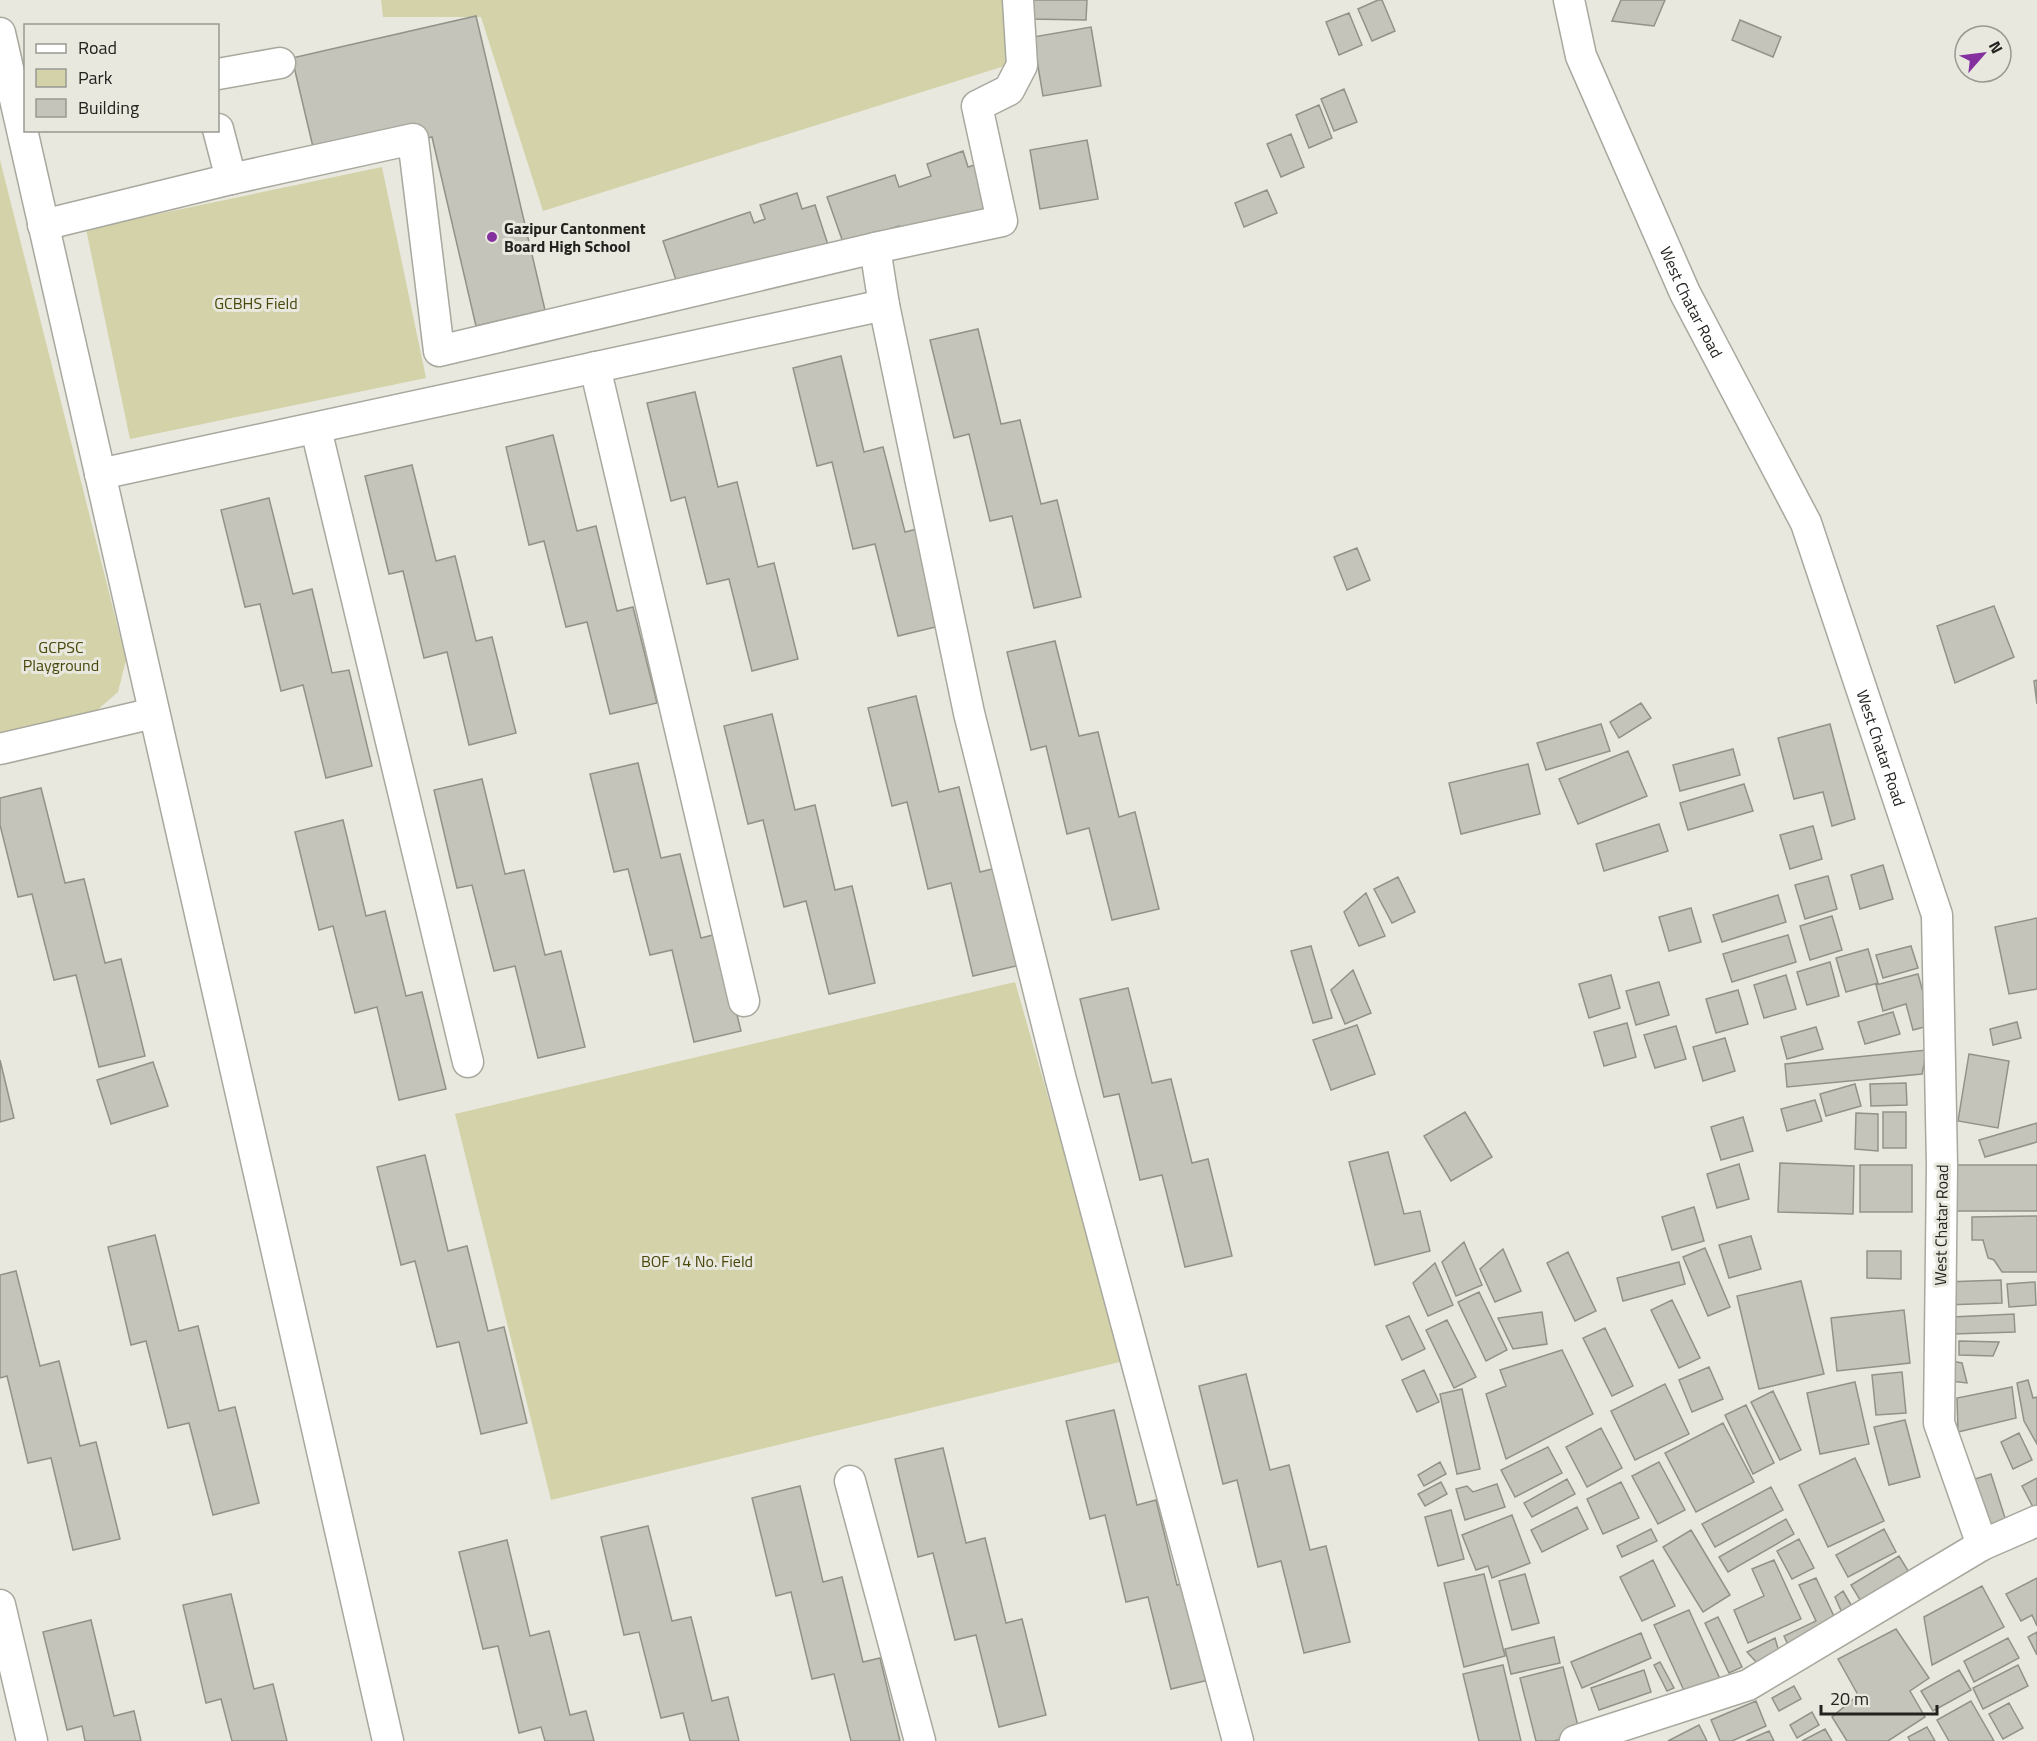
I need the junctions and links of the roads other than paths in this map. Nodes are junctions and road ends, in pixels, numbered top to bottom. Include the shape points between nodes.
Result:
1 (1018, 0) edge
2 (1569, 0) edge
3 (0, 33) edge
4 (280, 63) dead end
5 (219, 74) edge
6 (6, 92) edge
7 (219, 132) edge
8 (231, 179) junction
9 (43, 225) junction
10 (875, 248) junction
11 (884, 305) junction
12 (595, 367) junction
13 (316, 429) junction
14 (100, 474) junction
15 (154, 713) junction
16 (0, 749) edge
17 (744, 1001) dead end
18 (468, 1062) dead end
19 (850, 1480) dead end
20 (2037, 1521) edge
21 (1982, 1545) junction
22 (0, 1605) edge
23 (32, 1741) edge
24 (388, 1741) edge
25 (920, 1741) edge
26 (1238, 1741) edge
27 (1575, 1741) edge

1 - 10 street via 1022,65 1008,90 977,106 1002,221
2 - 21 street, West Chatar Road via 1581,56 1685,293 1806,524 1937,915 1942,1165 1939,1423
3 - 6 street
4 - 5 street
6 - 9 street
7 - 8 street
8 - 9 street
8 - 10 street via 413,139 439,351
9 - 14 street
10 - 11 street
11 - 12 street
11 - 26 street via 969,713 1061,1080
12 - 13 street
12 - 17 street
13 - 14 street
13 - 18 street
14 - 15 street
15 - 16 street
15 - 24 street
19 - 25 street
20 - 21 street
21 - 27 street via 1748,1685
22 - 23 street

